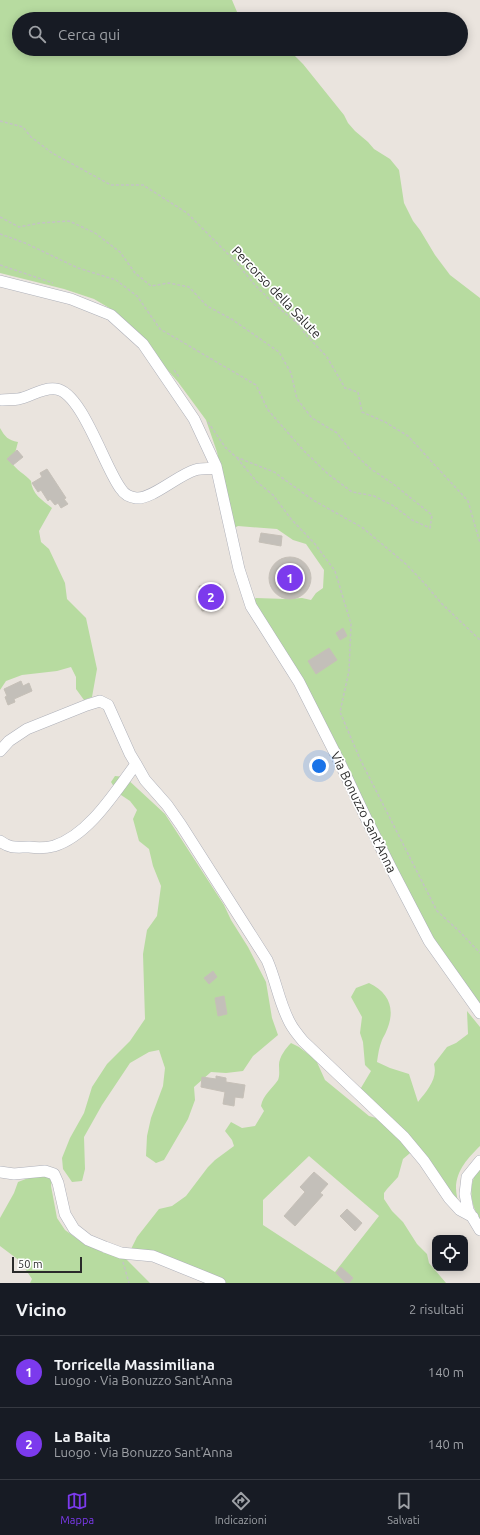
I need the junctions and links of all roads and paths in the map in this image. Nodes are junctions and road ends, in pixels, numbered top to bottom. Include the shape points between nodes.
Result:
1 (0, 121) edge
2 (0, 217) edge
3 (0, 234) edge
4 (0, 281) edge
5 (2, 400) dead end
6 (211, 427) dead end
7 (236, 457) junction
8 (216, 468) junction
9 (480, 543) edge
10 (480, 640) edge
11 (0, 751) edge
12 (136, 764) junction
13 (0, 841) edge
14 (480, 953) edge
15 (480, 1013) edge
16 (480, 1161) edge
17 (0, 1172) edge
18 (473, 1217) junction
19 (480, 1230) edge
20 (121, 1253) junction
21 (129, 1283) edge
22 (220, 1283) edge

1 - 9 path, Percorso della Salute via 23,127 31,137 52,153 111,185 143,185 186,213 274,304 296,322 327,357 345,388 358,392 362,412 408,436 468,501
2 - 3 path via 19,227 69,221 95,233 120,252 135,273 152,286 169,283 189,287 207,306 258,336 279,352 291,373 297,399 312,418 337,433 371,469 432,515 430,528 374,496 352,492 328,474 268,410 256,385 160,329 137,296 116,280 78,268
4 - 8 street, Via Bonuzzo Sant'Anna via 71,299 111,315 143,344 167,378 194,419
5 - 8 street via 18,399 46,390 56,389 66,393 94,436 120,488 128,496 147,497 175,478 196,470
6 - 7 path via 225,447
7 - 10 path via 274,472 313,500 363,528 407,565
7 - 14 path via 257,482 273,495 335,571 351,624 349,671 340,712 360,759 437,912
8 - 15 street, Via Bonuzzo Sant'Anna via 239,569 251,606 299,682 429,941
11 - 12 street via 9,741 27,729 100,701 108,704
12 - 13 street via 85,827 70,838 53,846 37,848 9,847
12 - 18 street via 181,825 267,960 290,1024 303,1041 404,1137 449,1198 460,1210
16 - 18 street via 467,1177 468,1210
17 - 20 street via 14,1174 45,1171 54,1174 65,1214 74,1229 88,1240
18 - 19 street
20 - 21 path
20 - 22 street via 153,1256

